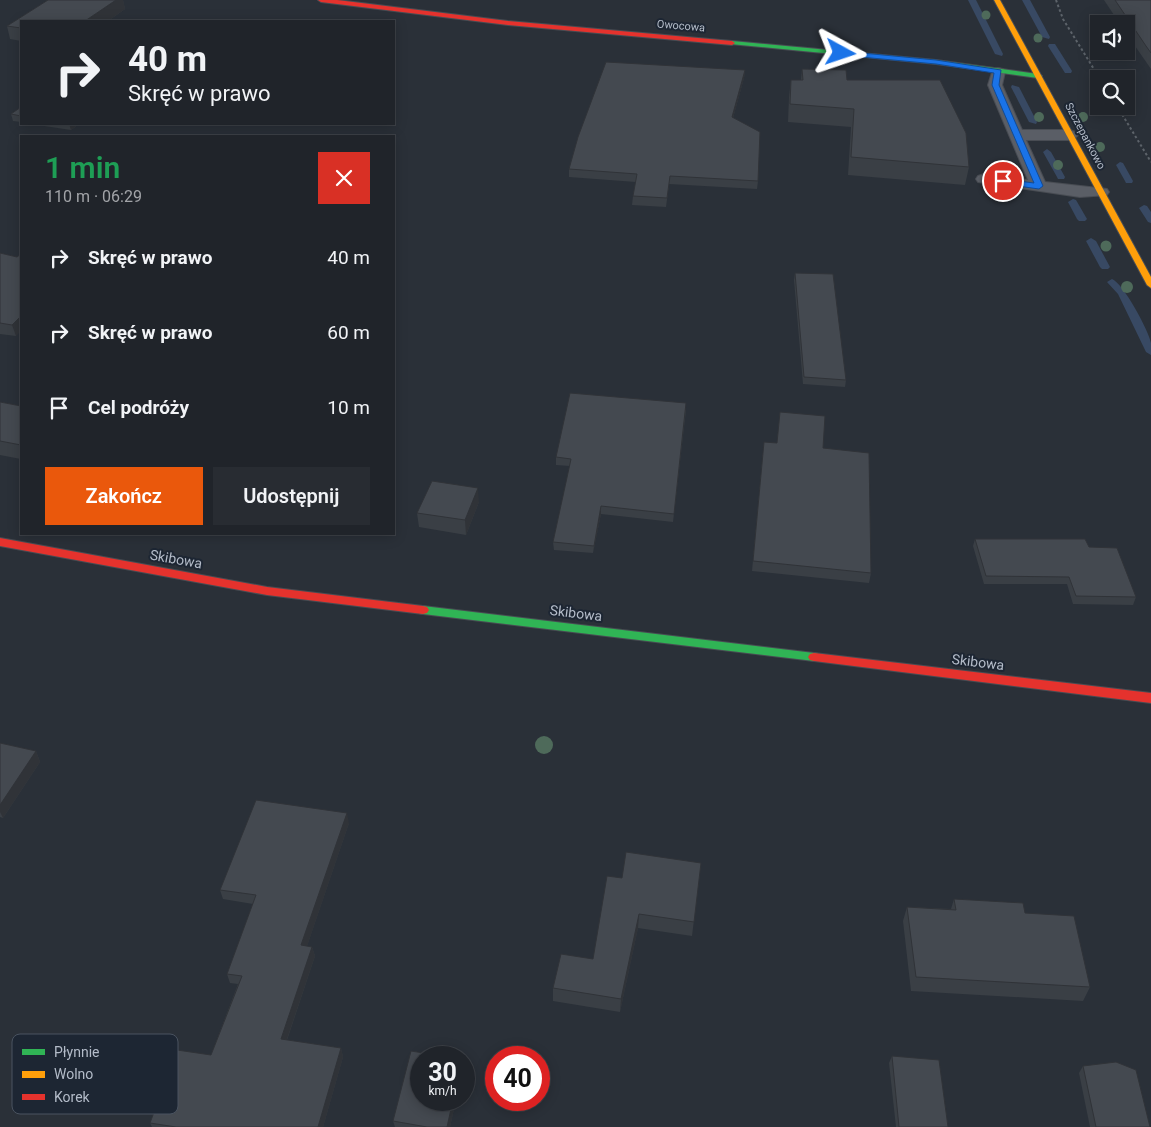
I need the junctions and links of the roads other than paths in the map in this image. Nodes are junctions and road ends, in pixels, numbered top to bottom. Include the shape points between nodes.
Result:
1 (321, 0) edge
2 (997, 0) edge
3 (998, 72) junction
4 (1038, 76) junction
5 (1017, 135) junction
6 (1070, 135) junction
7 (984, 179) dead end
8 (1039, 186) junction
9 (1101, 192) junction
10 (1151, 285) edge
11 (0, 542) edge
12 (1151, 698) edge

1 - 3 street, Owocowa via 508,23 936,62
2 - 4 street, Szczepankowo
3 - 4 street, Owocowa
3 - 5 lane via 995,85
4 - 6 street, Szczepankowo
5 - 6 lane
5 - 8 lane
6 - 9 street, Szczepankowo
7 - 8 lane
8 - 9 lane
9 - 10 street, Szczepankowo
11 - 12 street, Skibowa via 267,591

